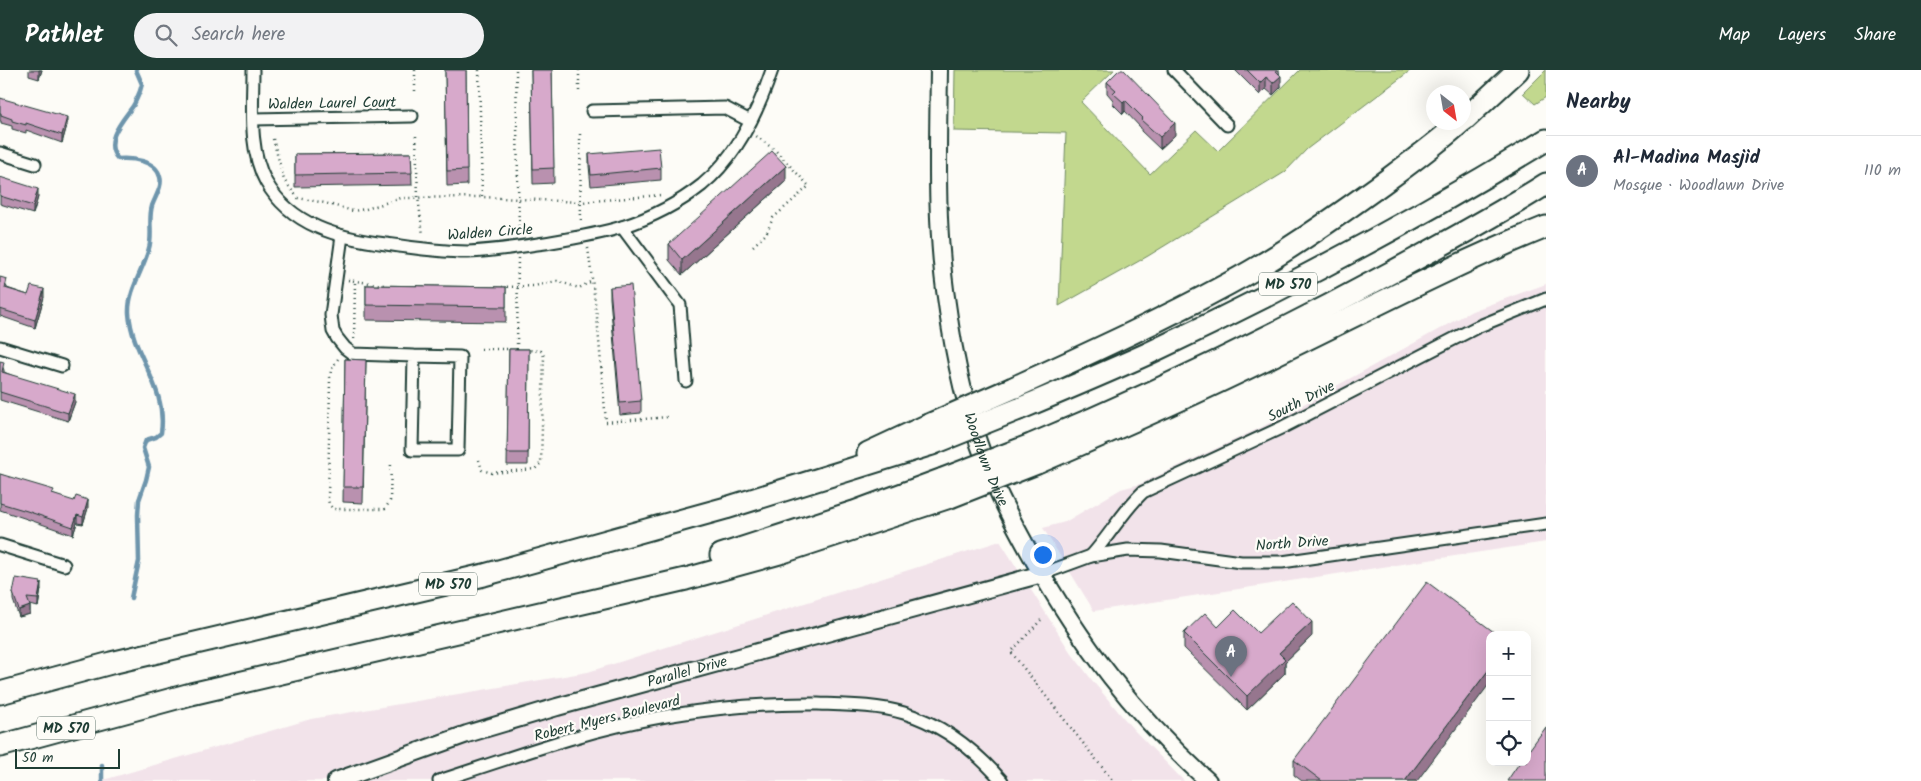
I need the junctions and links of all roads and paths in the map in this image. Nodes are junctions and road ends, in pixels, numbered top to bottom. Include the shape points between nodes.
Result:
1 (252, 70) edge
2 (415, 70) edge
3 (480, 70) edge
4 (516, 70) edge
5 (578, 70) edge
6 (772, 70) edge
7 (939, 70) edge
8 (1174, 70) edge
9 (1518, 70) edge
10 (579, 91) dead end
11 (415, 94) dead end
12 (592, 111) dead end
13 (1471, 113) edge
14 (412, 116) dead end
15 (253, 119) junction
16 (750, 121) junction
17 (1226, 124) dead end
18 (1452, 130) edge
19 (580, 134) dead end
20 (753, 134) dead end
21 (416, 136) dead end
22 (273, 139) dead end
23 (1546, 140) edge
24 (0, 153) edge
25 (36, 164) dead end
26 (1546, 184) edge
27 (661, 195) dead end
28 (482, 197) junction
29 (418, 198) junction
30 (518, 198) junction
31 (581, 202) junction
32 (581, 224) dead end
33 (622, 227) junction
34 (1546, 227) edge
35 (423, 235) dead end
36 (342, 236) junction
37 (519, 239) dead end
38 (753, 246) dead end
39 (587, 247) dead end
40 (518, 257) dead end
41 (344, 279) dead end
42 (592, 281) junction
43 (355, 282) junction
44 (387, 285) edge
45 (499, 287) edge
46 (518, 288) junction
47 (1546, 299) edge
48 (354, 345) dead end
49 (0, 347) edge
50 (481, 349) dead end
51 (517, 349) junction
52 (414, 356) junction
53 (339, 358) dead end
54 (62, 366) dead end
55 (686, 381) dead end
56 (668, 417) dead end
57 (929, 435) junction
58 (1034, 454) junction
59 (479, 460) dead end
60 (391, 462) dead end
61 (1546, 524) edge
62 (0, 545) edge
63 (1091, 556) junction
64 (64, 565) dead end
65 (1042, 574) junction
66 (1042, 620) dead end
67 (0, 693) edge
68 (0, 746) edge
69 (336, 781) edge
70 (439, 781) edge
71 (1002, 781) edge
72 (1113, 781) edge
73 (1208, 781) edge

1 - 15 street, Walden Circle
2 - 11 path
3 - 28 path
4 - 30 path
5 - 10 path
6 - 16 street, Walden Circle
7 - 65 main road, Woodlawn Drive via 939,233 946,303 957,361 971,421 985,462 1010,518
8 - 17 street
9 - 13 highway
12 - 16 street via 725,108
14 - 15 street, Walden Laurel Court
15 - 36 street, Walden Circle via 258,159 274,193 300,218
16 - 33 street, Walden Circle via 727,158 702,185 662,210
18 - 57 highway, bridge via 1357,202 1229,284 1013,388
19 - 31 path
20 - 38 path via 776,151 809,186 773,218 766,234
21 - 29 path
22 - 29 path via 284,180 300,199 353,211 401,198
23 - 57 highway, MD 570, bridge via 1337,259 1147,354 1019,409
24 - 25 street
26 - 58 highway, MD 570 via 1445,243 1262,340
27 - 31 path
28 - 29 path
28 - 30 path
29 - 35 path
30 - 31 path
30 - 37 path
31 - 32 path
33 - 36 street, Walden Circle via 584,237 468,252 414,249
33 - 55 street via 680,305
34 - 58 highway via 1413,286 1172,404
36 - 52 street via 331,315 337,338 353,354
39 - 42 path
40 - 46 path
41 - 43 path
42 - 46 path via 579,288 557,281
42 - 56 path via 606,422
43 - 44 path
43 - 48 path
45 - 46 path
46 - 51 path
47 - 63 street, South Drive via 1477,327 1283,427 1143,492 1130,504
49 - 54 street
50 - 51 path
51 - 59 path via 541,351 544,356 541,463 535,469 492,473 482,470
52 - 52 street via 412,450 458,450 460,357
53 - 60 path via 330,378 330,507 385,509 390,501
57 - 67 highway, MD 570 via 726,508 484,576 111,663
58 - 68 highway, MD 570, bridge via 946,488 854,512 484,626 191,694
61 - 63 street, North Drive via 1282,562 1241,562 1161,551 1128,550
62 - 64 street
63 - 65 street, North Drive
65 - 69 main road, Parallel Drive via 548,709
65 - 73 main road, Woodlawn Drive via 1107,674 1163,738
66 - 72 path via 1011,652
70 - 71 street, Robert Myers Boulevard via 570,739 660,717 791,704 849,705 904,713 952,735 973,750

